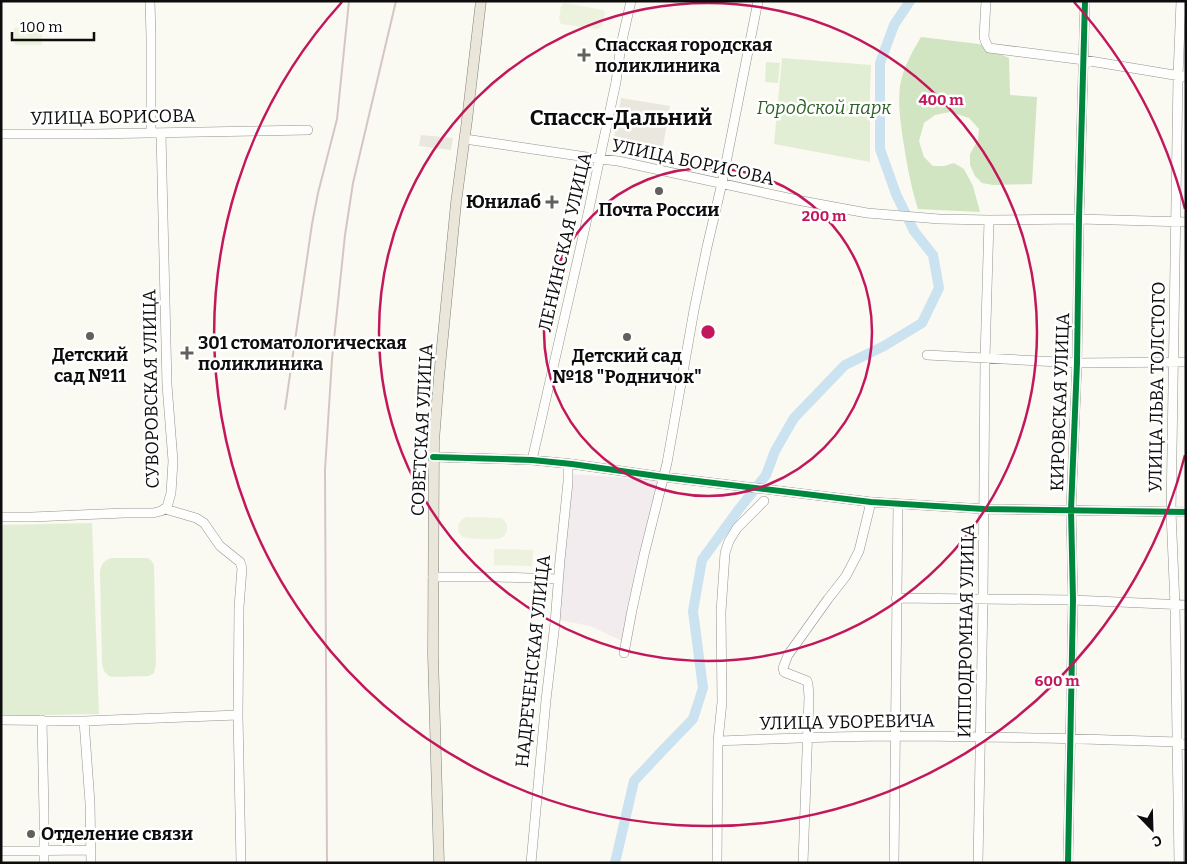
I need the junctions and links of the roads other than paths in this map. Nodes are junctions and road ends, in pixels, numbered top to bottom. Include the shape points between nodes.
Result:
1 (150, 1) edge
2 (481, 1) edge
3 (631, 1) edge
4 (758, 1) edge
5 (986, 1) edge
6 (1085, 1) edge
7 (1181, 1) edge
8 (1084, 60) junction
9 (1182, 76) edge
10 (308, 130) dead end
11 (151, 133) junction
12 (161, 133) junction
13 (1, 134) edge
14 (465, 139) junction
15 (600, 159) junction
16 (722, 184) junction
17 (1079, 219) junction
18 (989, 220) junction
19 (1176, 222) junction
20 (1186, 222) edge
21 (927, 355) dead end
22 (985, 359) junction
23 (1173, 362) junction
24 (1186, 362) edge
25 (1077, 364) junction
26 (433, 457) junction
27 (532, 460) junction
28 (568, 463) junction
29 (664, 476) junction
30 (764, 501) dead end
31 (871, 502) junction
32 (898, 504) junction
33 (166, 509) junction
34 (984, 509) junction
35 (1071, 510) junction
36 (1171, 512) junction
37 (1186, 512) edge
38 (1, 517) edge
39 (433, 577) junction
40 (558, 579) junction
41 (896, 598) junction
42 (983, 600) junction
43 (1072, 600) junction
44 (1175, 605) junction
45 (1186, 605) edge
46 (624, 653) dead end
47 (238, 715) junction
48 (1, 720) edge
49 (42, 720) junction
50 (84, 721) junction
51 (895, 736) junction
52 (980, 737) junction
53 (807, 738) junction
54 (1070, 738) junction
55 (718, 741) junction
56 (1181, 744) edge
57 (44, 850) junction
58 (91, 850) junction
59 (1, 851) edge
60 (44, 863) edge
61 (91, 863) edge
62 (240, 863) edge
63 (440, 863) edge
64 (531, 863) edge
65 (717, 863) edge
66 (803, 863) edge
67 (894, 863) edge
68 (978, 863) edge
69 (1068, 863) edge
70 (1179, 863) edge

1 - 11 street
2 - 14 main road, СОВЕТСКАЯ УЛИЦА
3 - 15 street, ЛЕНИНСКАЯ УЛИЦА
4 - 16 street
5 - 8 street via 984,37 989,48
6 - 8 street, КИРОВСКАЯ УЛИЦА
7 - 9 street, УЛИЦА ЛЬВА ТОЛСТОГО
8 - 9 street
8 - 17 street, КИРОВСКАЯ УЛИЦА
9 - 19 street, УЛИЦА ЛЬВА ТОЛСТОГО
10 - 12 street, УЛИЦА БОРИСОВА
11 - 12 street, УЛИЦА БОРИСОВА
11 - 13 street, УЛИЦА БОРИСОВА
12 - 33 street, СУВОРОВСКАЯ УЛИЦА via 172,461 171,493
14 - 15 street, УЛИЦА БОРИСОВА
14 - 26 main road, СОВЕТСКАЯ УЛИЦА via 446,297
15 - 16 street, УЛИЦА БОРИСОВА via 618,160
15 - 27 street, ЛЕНИНСКАЯ УЛИЦА
16 - 18 street, УЛИЦА БОРИСОВА via 867,213
16 - 29 street via 694,310
17 - 18 street
17 - 19 street
17 - 25 street, КИРОВСКАЯ УЛИЦА
18 - 22 street, ИППОДРОМНАЯ УЛИЦА
19 - 20 street
19 - 23 street, УЛИЦА ЛЬВА ТОЛСТОГО
21 - 22 street
22 - 25 street
22 - 34 street, ИППОДРОМНАЯ УЛИЦА
23 - 24 street
23 - 25 street
23 - 36 street, УЛИЦА ЛЬВА ТОЛСТОГО
25 - 35 street, КИРОВСКАЯ УЛИЦА
26 - 27 street
26 - 39 main road, СОВЕТСКАЯ УЛИЦА
27 - 28 street
28 - 29 street
28 - 40 street, НАДРЕЧЕНСКАЯ УЛИЦА
29 - 31 street
29 - 46 street
30 - 55 street via 737,528 726,549 720,612 722,702
31 - 32 street
31 - 53 street via 861,546 846,576 784,664 784,672 808,684
32 - 34 street
32 - 41 street
33 - 38 street, СУВОРОВСКАЯ УЛИЦА via 153,513
33 - 47 street via 204,523 220,546 240,562
34 - 35 street
34 - 42 street, ИППОДРОМНАЯ УЛИЦА
35 - 36 street
35 - 43 street, КИРОВСКАЯ УЛИЦА
36 - 37 street
36 - 44 street, УЛИЦА ЛЬВА ТОЛСТОГО
39 - 40 street
39 - 63 main road, СОВЕТСКАЯ УЛИЦА
40 - 64 street, НАДРЕЧЕНСКАЯ УЛИЦА
41 - 42 street
41 - 51 street
42 - 43 street
42 - 52 street, ИППОДРОМНАЯ УЛИЦА
43 - 44 street
43 - 54 street, КИРОВСКАЯ УЛИЦА
44 - 45 street
44 - 56 street, УЛИЦА ЛЬВА ТОЛСТОГО
47 - 50 street
47 - 62 street
48 - 49 street
49 - 50 street
49 - 57 street
50 - 58 street
51 - 52 street, УЛИЦА УБОРЕВИЧА
51 - 53 street, УЛИЦА УБОРЕВИЧА
51 - 67 street
52 - 54 street, УЛИЦА УБОРЕВИЧА
52 - 68 street, ИППОДРОМНАЯ УЛИЦА
53 - 55 street, УЛИЦА УБОРЕВИЧА
53 - 66 street
54 - 56 street, УЛИЦА УБОРЕВИЧА
54 - 69 street, КИРОВСКАЯ УЛИЦА
55 - 65 street
56 - 70 street, УЛИЦА ЛЬВА ТОЛСТОГО
57 - 58 street
57 - 59 street
57 - 60 street
58 - 61 street

